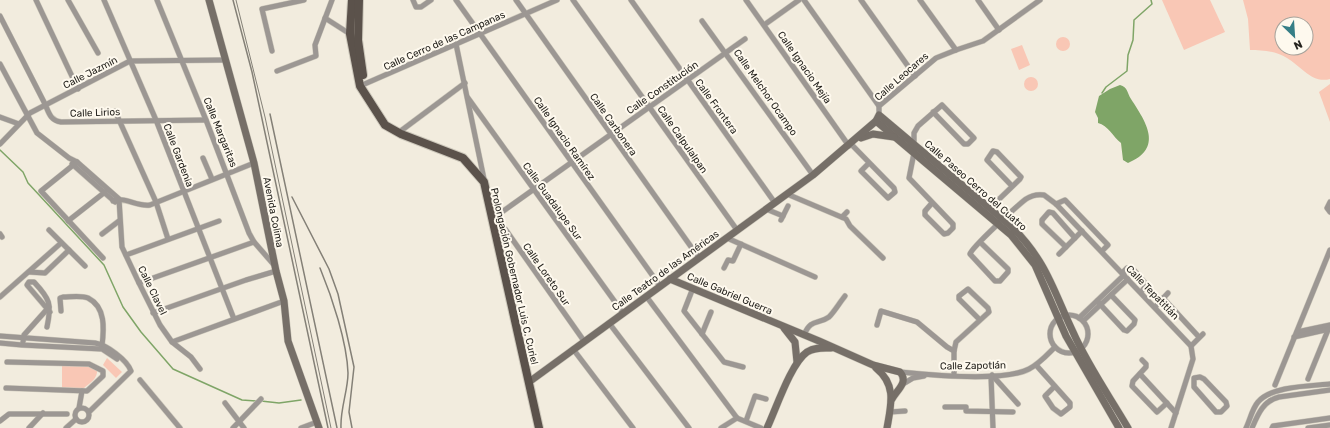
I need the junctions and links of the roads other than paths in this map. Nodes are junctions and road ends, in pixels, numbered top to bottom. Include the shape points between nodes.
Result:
1 (36, 0) edge
2 (68, 0) edge
3 (104, 0) edge
4 (157, 0) edge
5 (209, 0) edge
6 (304, 0) edge
7 (332, 0) edge
8 (352, 0) edge
9 (359, 0) edge
10 (431, 0) edge
11 (456, 0) edge
12 (516, 0) edge
13 (557, 0) edge
14 (573, 0) edge
15 (631, 0) edge
16 (746, 0) edge
17 (799, 0) edge
18 (804, 0) edge
19 (861, 0) edge
20 (920, 0) edge
21 (978, 0) edge
22 (1038, 1) edge
23 (413, 2) edge
24 (526, 14) junction
25 (0, 16) edge
26 (326, 18) junction
27 (702, 21) dead end
28 (764, 25) junction
29 (999, 30) junction
30 (350, 34) junction
31 (480, 34) junction
32 (745, 39) dead end
33 (456, 44) junction
34 (956, 50) junction
35 (272, 51) dead end
36 (726, 52) junction
37 (98, 54) dead end
38 (225, 60) junction
39 (130, 61) junction
40 (182, 62) junction
41 (0, 64) edge
42 (277, 71) dead end
43 (915, 76) junction
44 (688, 80) junction
45 (465, 83) junction
46 (362, 86) junction
47 (78, 89) junction
48 (468, 98) junction
49 (46, 104) junction
50 (879, 106) junction
51 (649, 107) junction
52 (115, 111) dead end
53 (933, 112) junction
54 (28, 115) junction
55 (0, 117) edge
56 (878, 118) junction
57 (156, 120) junction
58 (206, 120) junction
59 (120, 121) junction
60 (19, 124) junction
61 (398, 133) junction
62 (611, 134) junction
63 (896, 138) junction
64 (852, 143) junction
65 (0, 144) edge
66 (913, 144) junction
67 (914, 153) junction
68 (203, 158) dead end
69 (254, 163) junction
70 (571, 163) junction
71 (869, 163) junction
72 (75, 164) junction
73 (227, 173) junction
74 (813, 175) junction
75 (212, 179) junction
76 (484, 182) junction
77 (1012, 186) junction
78 (876, 187) junction
79 (184, 190) junction
80 (534, 190) junction
81 (105, 192) junction
82 (870, 192) dead end
83 (787, 194) junction
84 (116, 200) junction
85 (156, 202) junction
86 (775, 202) junction
87 (1330, 202) edge
88 (932, 203) junction
89 (1056, 204) junction
90 (788, 206) dead end
91 (990, 208) junction
92 (766, 209) junction
93 (847, 212) dead end
94 (1330, 212) edge
95 (842, 217) junction
96 (494, 218) junction
97 (219, 220) dead end
98 (68, 221) junction
99 (119, 221) junction
100 (1001, 222) junction
101 (198, 228) junction
102 (49, 230) dead end
103 (737, 230) junction
104 (1082, 231) junction
105 (102, 234) dead end
106 (727, 238) junction
107 (1075, 238) junction
108 (168, 239) junction
109 (254, 242) junction
110 (980, 242) junction
111 (61, 243) junction
112 (741, 244) junction
113 (1066, 247) junction
114 (69, 250) junction
115 (1330, 250) edge
116 (1102, 251) junction
117 (1059, 254) dead end
118 (126, 255) junction
119 (103, 258) dead end
120 (209, 258) junction
121 (699, 258) junction
122 (883, 258) dead end
123 (85, 266) dead end
124 (275, 268) junction
125 (724, 268) dead end
126 (29, 272) junction
127 (815, 277) dead end
128 (1126, 277) junction
129 (670, 279) junction
130 (139, 283) junction
131 (660, 286) junction
132 (692, 288) junction
133 (222, 289) junction
134 (1141, 292) junction
135 (1168, 294) dead end
136 (1111, 295) junction
137 (646, 296) junction
138 (845, 296) dead end
139 (0, 297) edge
140 (1164, 298) junction
141 (284, 301) junction
142 (1099, 303) junction
143 (1155, 307) junction
144 (50, 308) junction
145 (61, 312) dead end
146 (711, 312) dead end
147 (623, 313) junction
148 (153, 314) junction
149 (1066, 315) junction
150 (1058, 318) junction
151 (234, 319) junction
152 (980, 320) junction
153 (1081, 320) junction
154 (609, 323) junction
155 (877, 325) dead end
156 (782, 326) junction
157 (47, 327) dead end
158 (1329, 328) edge
159 (702, 334) junction
160 (804, 335) junction
161 (1296, 335) junction
162 (0, 336) edge
163 (23, 339) junction
164 (584, 341) junction
165 (0, 342) edge
166 (172, 342) junction
167 (818, 344) junction
168 (22, 345) junction
169 (102, 346) junction
170 (796, 346) junction
171 (1191, 346) junction
172 (1055, 347) junction
173 (573, 349) junction
174 (1078, 350) junction
175 (954, 351) junction
176 (808, 352) junction
177 (1142, 360) dead end
178 (7, 362) dead end
179 (797, 362) junction
180 (1036, 365) junction
181 (873, 366) junction
182 (744, 367) dead end
183 (200, 369) dead end
184 (891, 370) junction
185 (900, 372) junction
186 (1140, 374) junction
187 (1188, 374) junction
188 (930, 375) junction
189 (954, 375) junction
190 (992, 376) junction
191 (1194, 378) junction
192 (1308, 379) dead end
193 (140, 380) dead end
194 (528, 382) junction
195 (888, 382) junction
196 (1330, 384) edge
197 (901, 385) junction
198 (1275, 385) dead end
199 (1055, 386) junction
200 (6, 388) dead end
201 (1330, 390) edge
202 (82, 391) junction
203 (261, 398) dead end
204 (766, 399) dead end
205 (892, 399) junction
206 (225, 403) dead end
207 (1167, 403) junction
208 (1018, 404) dead end
209 (79, 408) junction
210 (945, 408) dead end
211 (992, 410) junction
212 (905, 411) dead end
213 (89, 412) junction
214 (890, 412) junction
215 (1013, 412) dead end
216 (43, 413) junction
217 (1176, 413) junction
218 (67, 414) dead end
219 (737, 418) junction
220 (1330, 418) edge
221 (76, 419) junction
222 (0, 421) edge
223 (746, 421) junction
224 (240, 422) junction
225 (318, 425) edge
226 (1330, 425) edge
227 (29, 428) edge
228 (66, 428) edge
229 (180, 428) edge
230 (233, 428) edge
231 (244, 428) edge
232 (301, 428) edge
233 (539, 428) edge
234 (633, 428) edge
235 (689, 428) edge
236 (721, 428) edge
237 (761, 428) edge
238 (767, 428) edge
239 (887, 428) edge
240 (993, 428) edge
241 (1119, 428) edge
242 (1128, 428) edge
243 (1172, 428) edge
244 (1246, 428) edge
245 (1252, 428) edge
246 (1272, 428) edge
247 (1308, 428) edge

1 - 47 street
2 - 37 street
3 - 39 street, Calle Gardenia
4 - 40 street, Calle Margaritas
5 - 38 street, Avenida Colima
6 - 35 street via 262,9
7 - 26 street
8 - 30 main road, Prolongación Gobernador Luis C. Curiel
9 - 46 main road, Prolongación Gobernador Luis C. Curiel via 358,40
10 - 23 street via 420,7 416,7
11 - 31 street, Calle Ignacio Ramírez
12 - 24 street, Calle Carbonera
13 - 24 street, Calle Cerro de las Campanas
14 - 51 street, Calle Calpulalpan
15 - 44 street, Calle Frontera
16 - 28 street, Calle Ignacio Mejía
17 - 28 street
18 - 50 street
19 - 43 street
20 - 34 street
21 - 29 street
22 - 29 street, Calle Leocares
24 - 31 street, Calle Cerro de las Campanas
24 - 62 street, Calle Carbonera
25 - 49 street, Calle Lirios
26 - 30 street
26 - 42 street via 315,45 316,56
27 - 36 street, Calle Melchor Ocampo
28 - 64 street, Calle Ignacio Mejía
29 - 34 street, Calle Leocares via 983,41
30 - 46 main road, Prolongación Gobernador Luis C. Curiel
31 - 33 street, Calle Cerro de las Campanas
31 - 70 street, Calle Ignacio Ramírez
32 - 36 street, Calle Constitución
33 - 45 street
33 - 46 street, Calle Cerro de las Campanas
34 - 43 street, Calle Leocares via 936,58
36 - 44 street, Calle Constitución
36 - 74 street, Calle Melchor Ocampo
38 - 40 street, Calle Jazmín
38 - 69 street, Avenida Colima
39 - 40 street, Calle Jazmín
39 - 47 street, Calle Jazmín
39 - 57 street, Calle Gardenia
40 - 58 street, Calle Margaritas
41 - 54 street
43 - 50 street, Calle Leocares
44 - 51 street, Calle Constitución
44 - 86 street, Calle Frontera
45 - 48 street
45 - 61 street
46 - 61 main road, Prolongación Gobernador Luis C. Curiel via 366,97 385,125
47 - 49 street, Calle Jazmín
48 - 76 street
48 - 80 street, Calle Guadalupe Sur
49 - 54 street, Calle Jazmín
49 - 59 street, Calle Lirios via 51,118 61,122
50 - 56 street, Calle Leocares
51 - 62 street, Calle Constitución
51 - 103 street, Calle Calpulalpan
52 - 59 street
53 - 53 street via 966,145 974,138 942,105
53 - 66 street via 918,126
54 - 60 street, Calle Jazmín
54 - 72 street via 37,133
55 - 60 street
56 - 63 street, Calle Paseo Cerro del Cuatro
56 - 64 street
56 - 66 street, Calle Paseo Cerro del Cuatro
57 - 58 street, Calle Lirios
57 - 59 street, Calle Lirios
57 - 79 street, Calle Gardenia
58 - 73 street, Calle Margaritas
59 - 85 street
60 - 65 street, Calle Jazmín
61 - 76 main road, Prolongación Gobernador Luis C. Curiel via 463,158
62 - 70 street, Calle Constitución
62 - 121 street, Calle Carbonera
63 - 64 street via 874,134
63 - 67 street, Calle Paseo Cerro del Cuatro
64 - 71 street, Calle Ignacio Mejía
64 - 74 street
66 - 67 street
66 - 91 street, Calle Paseo Cerro del Cuatro
67 - 88 street via 909,178
67 - 100 street, Calle Paseo Cerro del Cuatro
68 - 75 street
69 - 73 street
69 - 124 street, Avenida Colima
70 - 80 street, Calle Constitución
70 - 131 street, Calle Ignacio Ramírez
71 - 78 street via 861,171
71 - 78 street, Calle Ignacio Mejía via 895,190 886,198
72 - 81 street
72 - 84 street
72 - 98 street via 42,191
73 - 75 street
73 - 109 street, Calle Margaritas
74 - 83 street, Calle Teatro de las Américas
75 - 79 street
76 - 96 main road, Prolongación Gobernador Luis C. Curiel
77 - 77 street via 1021,177 993,151 987,160
77 - 91 street
78 - 82 street
79 - 85 street
79 - 101 street, Calle Gardenia
80 - 96 street, Calle Constitución
80 - 147 street, Calle Guadalupe Sur
81 - 84 street
81 - 98 street
83 - 86 street, Calle Teatro de las Américas
83 - 95 street
84 - 85 street via 146,205
84 - 99 street, Calle Clavel via 120,205
85 - 108 street
86 - 92 street, Calle Teatro de las Américas
87 - 94 street
88 - 88 street via 953,224 953,228 946,234 925,213
89 - 100 street, Calle Tepatitlán via 1048,197 1038,194 1026,199
89 - 104 street, Calle Tepatitlán
89 - 116 street via 1065,200 1092,227 1108,245
90 - 92 street via 782,218
91 - 100 street, Calle Paseo Cerro del Cuatro
92 - 103 street, Calle Teatro de las Américas
93 - 95 street
95 - 122 street
96 - 164 street, Calle Loreto Sur
96 - 194 main road, Prolongación Gobernador Luis C. Curiel
97 - 101 street
98 - 119 street
99 - 105 street
99 - 118 street, Calle Clavel via 121,242
100 - 110 street
100 - 149 street, Calle Paseo Cerro del Cuatro via 1021,235 1043,264
100 - 150 street, Calle Paseo Cerro del Cuatro via 1035,265
101 - 108 street
101 - 120 street, Calle Gardenia
102 - 111 street
103 - 106 street, Calle Teatro de las Américas
104 - 107 street
104 - 116 street, Calle Tepatitlán
106 - 112 street
106 - 121 street, Calle Teatro de las Américas
107 - 113 street
107 - 113 street via 1053,213 1049,212 1042,222
108 - 118 street
109 - 120 street
109 - 124 street, Calle Margaritas
110 - 110 street via 1009,271 1000,281 995,281 970,254
111 - 114 street
111 - 126 street
112 - 125 street via 733,261 728,260
112 - 127 street
113 - 117 street
114 - 123 street
114 - 126 street via 45,273
115 - 161 street
116 - 128 street, Calle Tepatitlán
118 - 130 street, Calle Clavel
120 - 130 street
120 - 133 street, Calle Gardenia
121 - 129 street, Calle Teatro de las Américas
124 - 133 street
124 - 141 street, Avenida Colima
126 - 139 street
128 - 134 street, Calle Tepatitlán
128 - 134 street via 1124,271 1132,268 1145,283
128 - 136 street
128 - 142 street
129 - 131 street, Calle Teatro de las Américas
129 - 132 street, Calle Gabriel Guerra
130 - 148 street, Calle Clavel
131 - 137 street, Calle Teatro de las Américas
132 - 156 street, Calle Gabriel Guerra
132 - 159 street via 684,311
133 - 148 street
133 - 151 street, Calle Gardenia
134 - 143 street, Calle Tepatitlán
135 - 140 street
136 - 142 street
136 - 142 street via 1135,320 1131,328 1125,332
137 - 147 street, Calle Teatro de las Américas
137 - 219 street
138 - 160 street via 830,316 813,322
140 - 143 street
140 - 171 street via 1201,336
141 - 151 street
141 - 225 street, Avenida Colima via 288,341
142 - 153 street
143 - 171 street, Calle Tepatitlán
144 - 144 street via 34,282 29,282 28,285
144 - 157 street
144 - 163 street
145 - 169 street via 60,298 63,296 89,299 100,308
146 - 159 street
147 - 154 street, Calle Teatro de las Américas
148 - 166 street, Calle Clavel
149 - 150 street
149 - 153 street
149 - 174 street, Calle Paseo Cerro del Cuatro
150 - 172 street via 1053,323 1050,336
150 - 174 street, Calle Paseo Cerro del Cuatro
151 - 166 street
152 - 152 street via 958,297 968,289 988,308 989,312
152 - 175 street via 956,342
153 - 174 street via 1087,326 1087,338
154 - 164 street, Calle Teatro de las Américas
154 - 235 street
155 - 175 street via 881,311 917,322
156 - 160 street, Calle Gabriel Guerra
156 - 170 street, Calle Gabriel Guerra
158 - 161 street
158 - 192 street
159 - 182 street via 724,362
160 - 167 street, Calle Gabriel Guerra
160 - 170 street via 799,337
161 - 198 street
162 - 163 street
163 - 168 street
163 - 169 street
164 - 173 street, Calle Teatro de las Américas
165 - 168 street
166 - 183 street, Calle Clavel via 191,356
167 - 176 street, Calle Gabriel Guerra
167 - 181 street, Calle Gabriel Guerra via 834,348
168 - 169 street
169 - 213 street via 130,373
170 - 176 street via 801,352
170 - 179 street
171 - 187 street via 1193,359
172 - 174 street via 1068,353
172 - 180 street, Calle Zapotlán
173 - 194 street, Calle Teatro de las Américas
173 - 234 street
174 - 241 street, Calle Paseo Cerro del Cuatro
174 - 242 street, Calle Paseo Cerro del Cuatro
175 - 189 street
176 - 179 street
177 - 186 street via 1146,366
178 - 202 street via 89,364 103,371 103,376 86,391
179 - 238 street
180 - 190 street, Calle Zapotlán via 1013,374
180 - 199 street
181 - 184 street, Calle Gabriel Guerra
181 - 195 street, Calle Gabriel Guerra
184 - 185 street, Calle Zapotlán
184 - 195 street
185 - 188 street, Calle Zapotlán
185 - 197 street via 903,377
186 - 207 street
186 - 207 street via 1132,386 1155,411 1159,411
187 - 191 street
187 - 217 street
188 - 189 street, Calle Zapotlán
188 - 197 street, Calle Zapotlán via 913,378
189 - 190 street, Calle Zapotlán
190 - 208 street
190 - 211 street
191 - 191 street via 1194,387 1216,412 1227,406 1204,379
193 - 229 street
194 - 233 main road, Prolongación Gobernador Luis C. Curiel
195 - 197 street via 895,388
195 - 205 street
196 - 244 street via 1280,390 1266,395 1255,407
197 - 205 street
199 - 199 street via 1070,405 1061,414 1045,396
200 - 202 street
201 - 245 street via 1272,399 1262,408
202 - 209 street
203 - 224 street
204 - 223 street via 755,396
205 - 214 street
206 - 224 street
207 - 217 street
209 - 213 street
209 - 221 street via 75,414
210 - 211 street via 966,407 966,411
211 - 215 street
211 - 240 street
212 - 214 street
213 - 221 street via 86,421
214 - 239 street
216 - 218 street
216 - 222 street via 9,414
216 - 227 street
217 - 243 street
219 - 223 street
219 - 236 street
220 - 246 street
221 - 228 street
223 - 237 street
224 - 230 street
224 - 231 street
225 - 232 street
226 - 247 street

